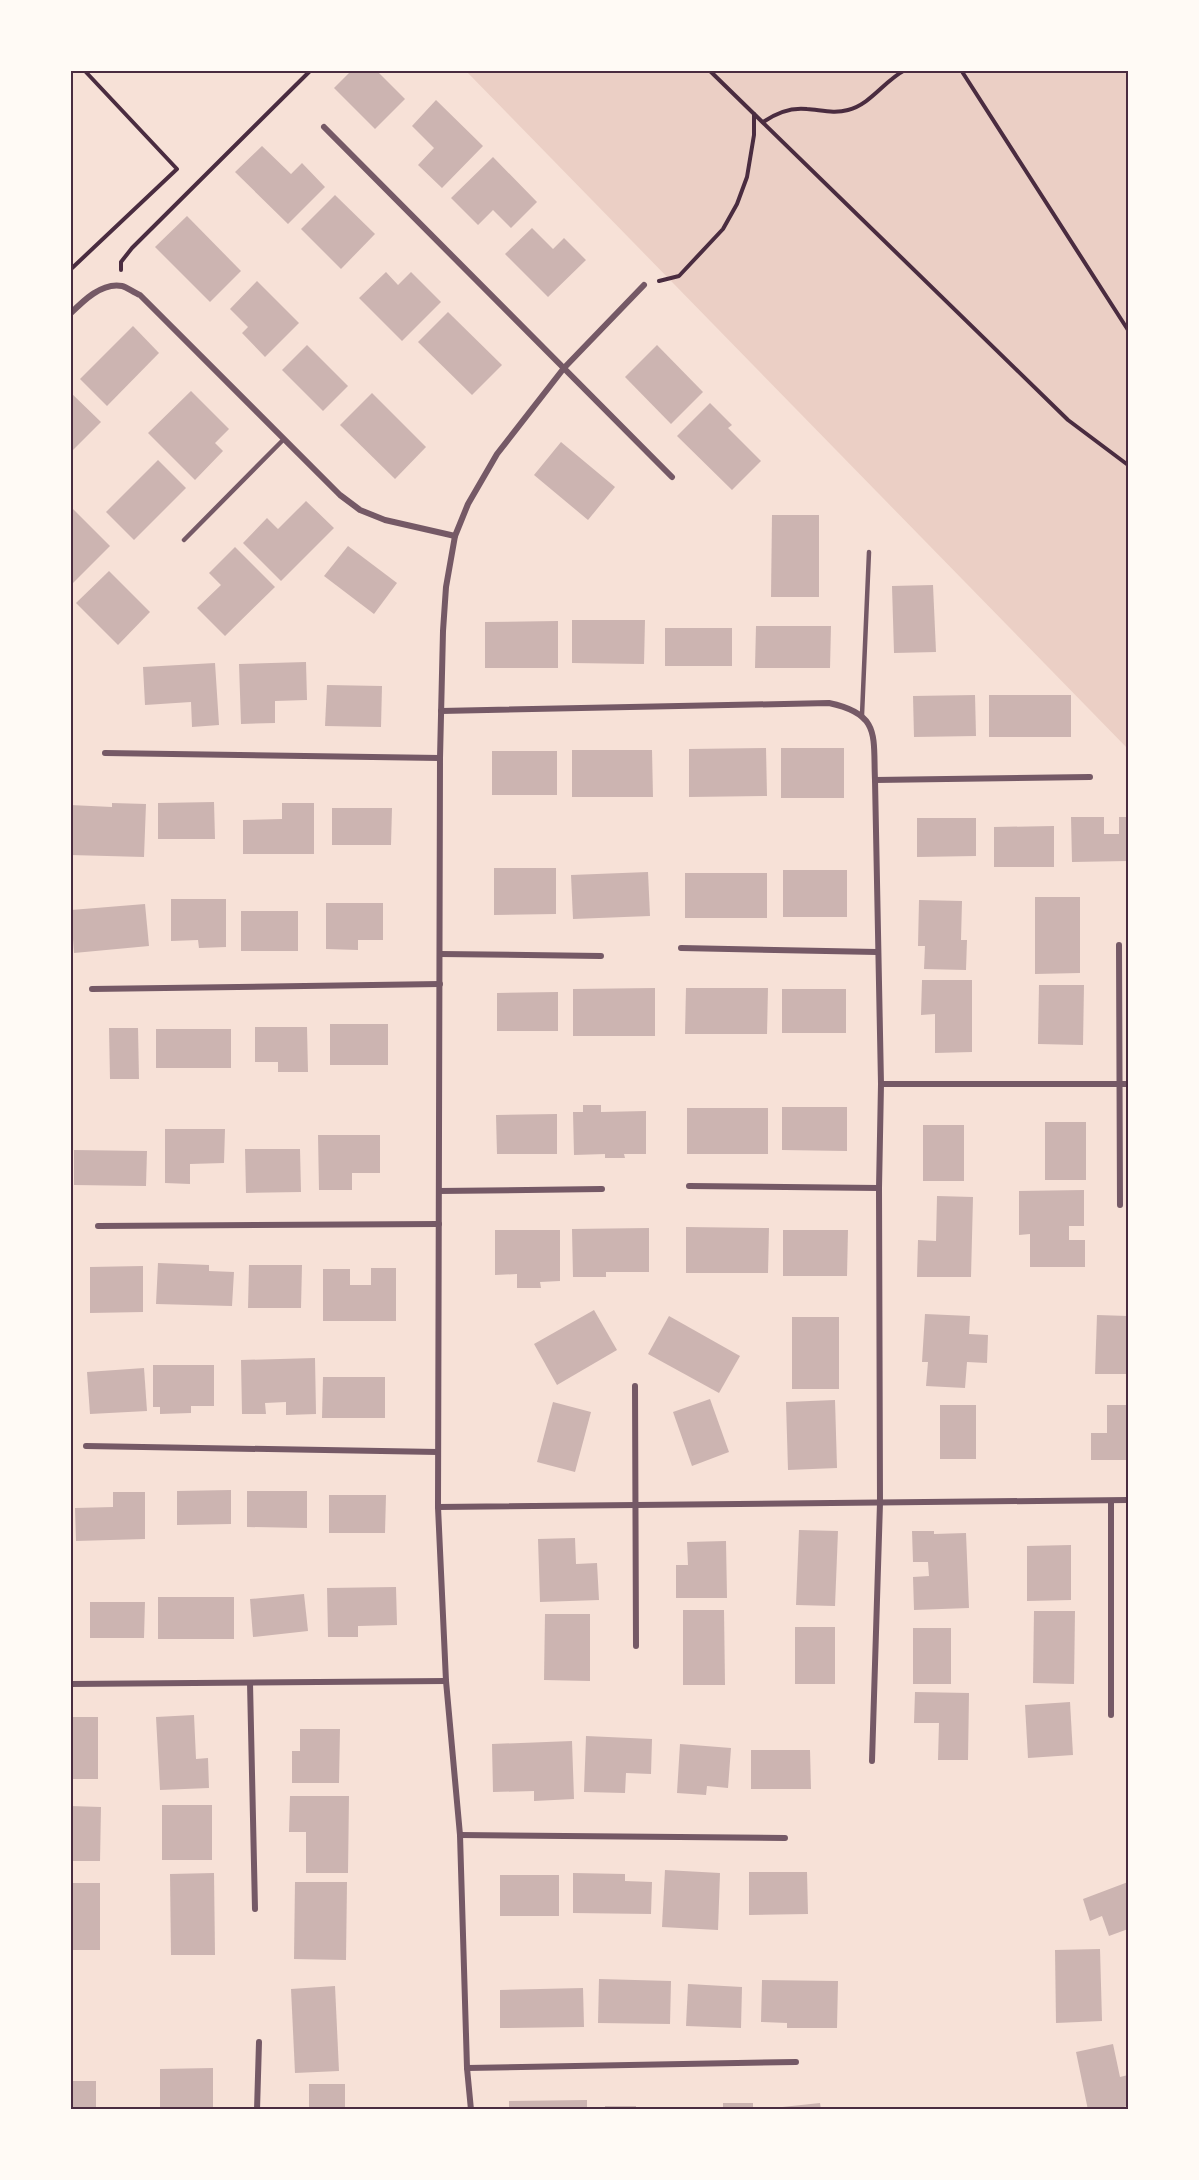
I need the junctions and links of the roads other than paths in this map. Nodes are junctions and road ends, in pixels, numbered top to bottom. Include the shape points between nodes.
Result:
1 (324, 127) dead end
2 (644, 285) road end
3 (70, 314) edge
4 (564, 368) junction
5 (284, 439) junction
6 (672, 477) dead end
7 (455, 536) junction
8 (184, 540) dead end
9 (869, 552) dead end
10 (441, 711) junction
11 (862, 715) junction
12 (105, 753) dead end
13 (440, 758) junction
14 (1090, 777) dead end
15 (875, 780) junction
16 (1119, 945) dead end
17 (681, 948) dead end
18 (878, 952) junction
19 (440, 954) junction
20 (601, 956) dead end
21 (440, 984) junction
22 (92, 989) dead end
23 (881, 1084) junction
24 (1119, 1084) junction
25 (1128, 1084) edge
26 (689, 1186) dead end
27 (879, 1188) junction
28 (602, 1189) dead end
29 (439, 1191) junction
30 (1120, 1205) dead end
31 (439, 1224) junction
32 (98, 1226) dead end
33 (635, 1386) dead end
34 (86, 1446) dead end
35 (438, 1452) junction
36 (1128, 1500) edge
37 (1111, 1501) junction
38 (880, 1503) junction
39 (635, 1505) junction
40 (438, 1507) junction
41 (636, 1646) dead end
42 (446, 1681) junction
43 (250, 1683) junction
44 (70, 1684) edge
45 (1111, 1715) dead end
46 (872, 1761) dead end
47 (460, 1835) junction
48 (785, 1838) dead end
49 (255, 1909) dead end
50 (259, 2042) dead end
51 (796, 2062) dead end
52 (467, 2068) junction
53 (257, 2109) edge
54 (471, 2109) edge

1 - 4 street
2 - 4 street
3 - 5 street via 85,298 106,288 122,286 140,295
4 - 6 street
4 - 7 street via 497,454 468,504
5 - 7 street via 339,495 360,510 385,520
5 - 8 lane
7 - 10 street via 446,587
9 - 11 lane
10 - 11 street via 829,703
10 - 13 street
11 - 15 street via 873,733
12 - 13 street
13 - 19 street
14 - 15 street
15 - 18 street
16 - 24 street
17 - 18 street
18 - 23 street
19 - 20 street
19 - 21 street
21 - 22 street
21 - 29 street
23 - 24 street
23 - 27 street
24 - 25 street
24 - 30 street
26 - 27 street
27 - 38 street
28 - 29 street
29 - 31 street
31 - 32 street
31 - 35 street
33 - 39 street
34 - 35 street
35 - 40 street
36 - 37 street
37 - 38 street
37 - 45 street
38 - 39 street
38 - 46 street
39 - 40 street
39 - 41 street
40 - 42 street
42 - 43 street
42 - 47 street
43 - 44 street
43 - 49 street
47 - 48 street
47 - 52 street
50 - 53 street
51 - 52 street
52 - 54 street

